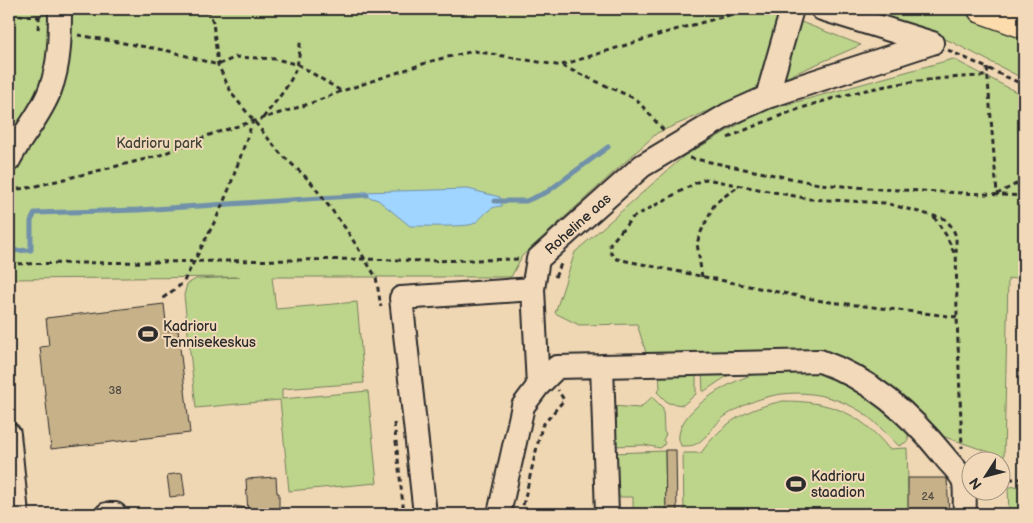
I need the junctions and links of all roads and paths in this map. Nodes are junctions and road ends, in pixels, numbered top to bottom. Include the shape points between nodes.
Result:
1 (41, 9) edge
2 (60, 9) edge
3 (208, 9) edge
4 (751, 9) edge
5 (792, 9) edge
6 (822, 9) edge
7 (982, 9) edge
8 (9, 16) edge
9 (38, 17) junction
10 (1024, 24) edge
11 (38, 30) dead end
12 (60, 33) junction
13 (300, 38) dead end
14 (932, 43) junction
15 (218, 64) junction
16 (298, 65) junction
17 (562, 66) junction
18 (987, 68) junction
19 (988, 76) junction
20 (1024, 85) edge
21 (342, 91) junction
22 (767, 97) junction
23 (263, 118) junction
24 (254, 121) junction
25 (724, 140) dead end
26 (699, 154) dead end
27 (685, 155) junction
28 (9, 160) edge
29 (1024, 180) edge
30 (739, 186) junction
31 (9, 190) edge
32 (997, 194) junction
33 (1024, 196) edge
34 (934, 216) junction
35 (956, 258) junction
36 (365, 259) junction
37 (538, 259) junction
38 (194, 261) junction
39 (562, 262) dead end
40 (9, 264) edge
41 (702, 277) junction
42 (554, 280) dead end
43 (533, 289) junction
44 (163, 298) dead end
45 (382, 309) dead end
46 (957, 317) junction
47 (602, 366) junction
48 (557, 367) junction
49 (538, 386) junction
50 (393, 416) dead end
51 (9, 434) edge
52 (962, 450) edge
53 (960, 476) edge
54 (1010, 479) edge
55 (1024, 479) edge
56 (964, 500) edge
57 (18, 514) edge
58 (107, 514) edge
59 (115, 514) edge
60 (404, 514) edge
61 (425, 514) edge
62 (499, 514) edge
63 (521, 514) edge
64 (607, 514) edge
65 (965, 514) edge

1 - 9 path
2 - 12 street
3 - 15 path via 213,22
4 - 17 path
5 - 22 street
6 - 14 street
7 - 10 main road
8 - 9 path
9 - 11 path
12 - 15 path via 94,36
12 - 28 street via 58,64 50,90
13 - 16 path
14 - 18 path
14 - 22 street, Roheline aas
15 - 16 path via 236,57 276,59
15 - 24 path via 232,94
16 - 21 path
16 - 23 path via 288,85
17 - 21 path via 474,52 435,60
17 - 27 path via 636,99
18 - 19 path
18 - 20 path
19 - 25 path via 918,80 874,88 826,100
19 - 32 path
21 - 23 path
22 - 27 street, Roheline aas via 729,114
23 - 24 path
24 - 31 path via 158,156
24 - 36 path via 280,153 310,181
24 - 38 path via 230,189
26 - 27 path
27 - 32 path via 819,184
27 - 37 street, Roheline aas via 642,166
29 - 32 path
30 - 34 path via 810,199 885,203
30 - 41 path via 715,203 701,232 697,243
30 - 41 path via 701,180 632,218 610,244 616,260
32 - 33 path
34 - 35 path
34 - 35 path via 945,219 952,227 956,236
35 - 46 path
36 - 37 path
36 - 38 path
36 - 45 path via 376,277
37 - 43 street, Roheline aas
38 - 40 path
38 - 44 path via 183,283
39 - 42 path
41 - 46 path via 822,301
43 - 49 street, Roheline aas
43 - 61 street via 401,298
46 - 52 path
47 - 48 street
47 - 53 street via 820,361 840,368 896,405 931,440
47 - 64 street
48 - 49 street
48 - 63 path via 558,391 564,400 542,426
49 - 62 street via 523,406
50 - 60 path
51 - 57 street
54 - 55 path
56 - 65 street
58 - 59 street

